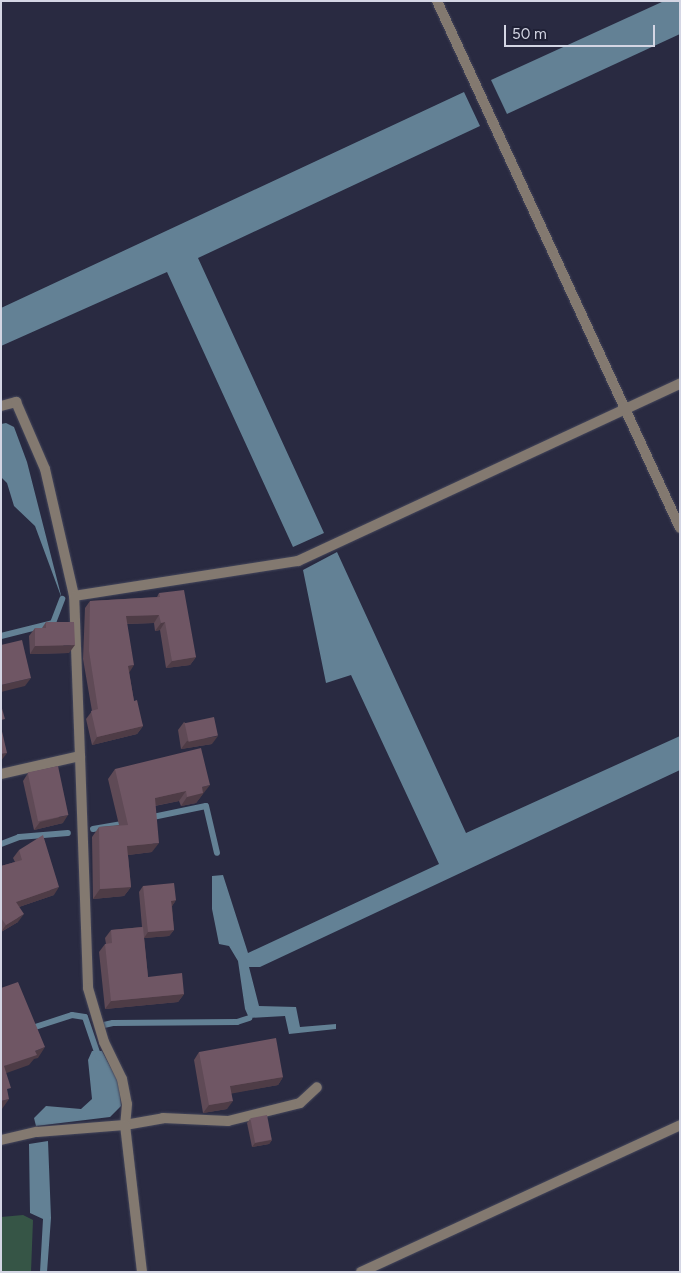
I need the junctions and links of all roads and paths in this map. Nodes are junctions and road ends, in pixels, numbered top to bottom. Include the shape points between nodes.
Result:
1 (437, 1) edge
2 (680, 384) edge
3 (1, 406) edge
4 (625, 410) junction
5 (680, 528) edge
6 (74, 596) junction
7 (80, 756) junction
8 (1, 774) edge
9 (317, 1088) dead end
10 (125, 1125) junction
11 (680, 1125) edge
12 (1, 1140) edge
13 (142, 1272) edge
14 (361, 1272) edge

1 - 4 street
2 - 4 street
3 - 6 street via 16,402 45,469
4 - 5 street
4 - 6 street via 298,561
6 - 7 street
7 - 8 street
7 - 10 street via 88,988 104,1042 122,1079 127,1104
9 - 10 street via 300,1103 228,1121 163,1118
10 - 12 street via 36,1132
10 - 13 street
11 - 14 street

